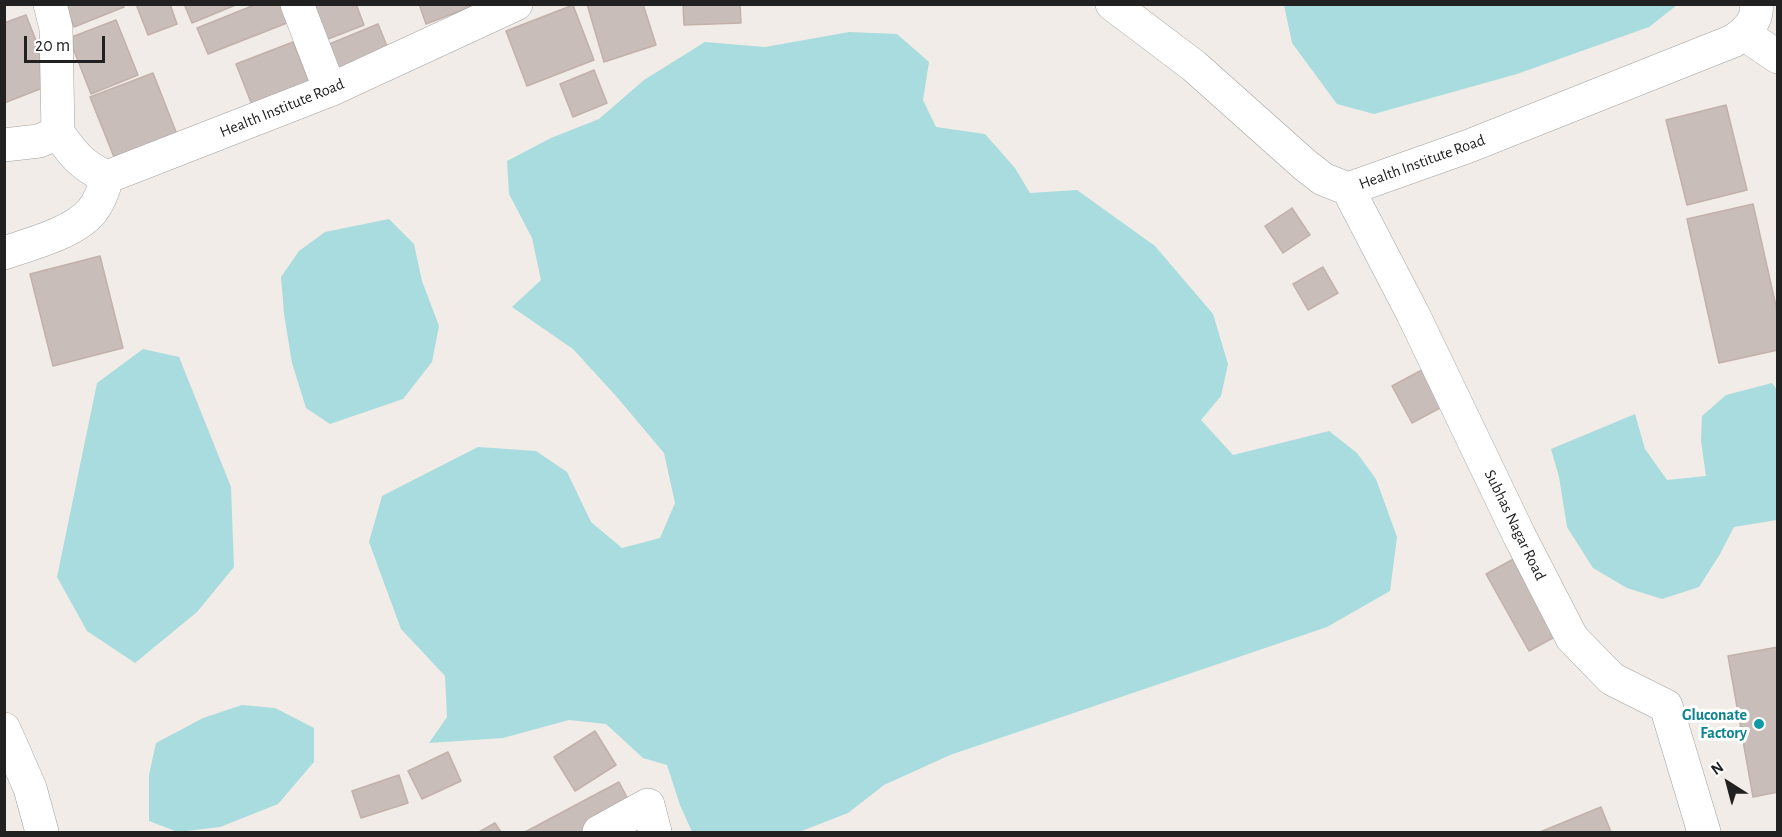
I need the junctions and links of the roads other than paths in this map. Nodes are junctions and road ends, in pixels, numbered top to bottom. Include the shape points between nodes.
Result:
1 (50, 4) edge
2 (297, 4) edge
3 (1112, 4) edge
4 (504, 7) edge
5 (1750, 19) edge
6 (1778, 57) edge
7 (330, 90) junction
8 (58, 133) junction
9 (4, 145) edge
10 (107, 177) junction
11 (1348, 189) junction
12 (4, 253) edge
13 (4, 729) edge
14 (42, 832) edge
15 (599, 832) edge
16 (654, 832) edge
17 (1704, 832) edge

1 - 8 street via 56,28
2 - 7 street
3 - 11 street, Health Institute Road via 1194,66 1314,172 1333,185
4 - 7 street, Health Institute Road
5 - 6 street
5 - 11 street, Health Institute Road via 1733,41 1469,146
7 - 10 street, Health Institute Road
8 - 9 street via 39,141
8 - 10 street via 90,170
10 - 12 street via 103,194 92,212 74,225
11 - 17 street, Subhas Nagar Road via 1572,638 1612,679 1666,706
13 - 14 street via 30,788
15 - 16 street via 648,805

